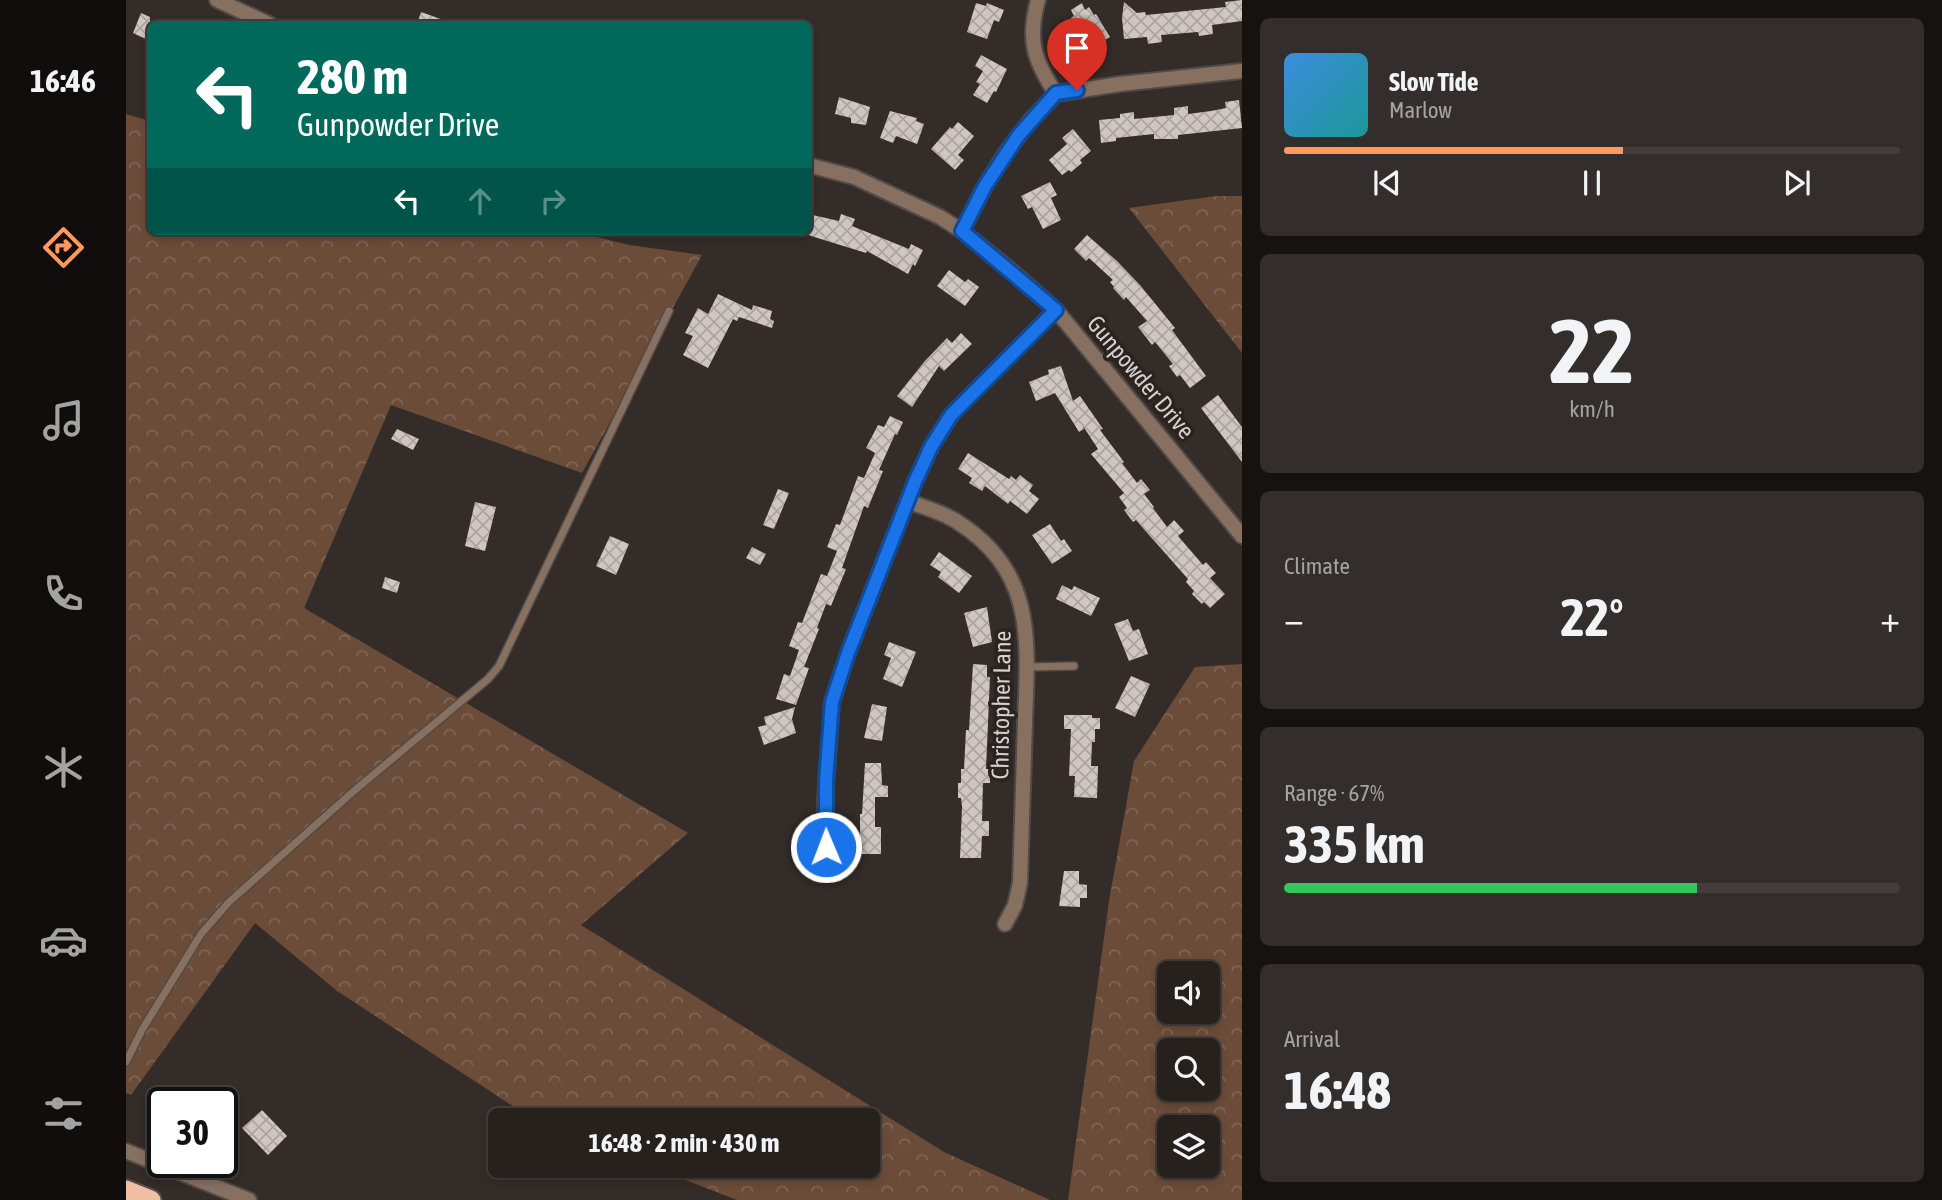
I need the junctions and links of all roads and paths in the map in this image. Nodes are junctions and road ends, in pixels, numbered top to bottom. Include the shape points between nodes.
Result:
1 (217, 0) edge
2 (1038, 0) edge
3 (262, 21) edge
4 (1242, 71) edge
5 (1056, 93) junction
6 (812, 165) edge
7 (962, 231) junction
8 (1056, 310) junction
9 (669, 311) dead end
10 (906, 501) junction
11 (1242, 536) edge
12 (1074, 666) dead end
13 (1027, 667) junction
14 (826, 847) dead end
15 (1005, 924) dead end
16 (126, 1062) edge
17 (126, 1151) edge
18 (126, 1189) edge
19 (151, 1200) edge
20 (249, 1200) edge

1 - 3 street
2 - 5 street via 1032,43
4 - 5 street
5 - 7 street via 1007,151
6 - 7 street, Gunpowder Drive via 897,195
7 - 8 street, Gunpowder Drive
8 - 10 street via 951,415
8 - 11 street, Gunpowder Drive
9 - 16 lane via 499,666 229,902 201,934
10 - 13 street, Christopher Lane via 954,519 995,555 1020,599 1026,621
10 - 14 street via 832,702
12 - 13 lane
13 - 15 street, Christopher Lane via 1020,883
17 - 20 street
18 - 19 highway

